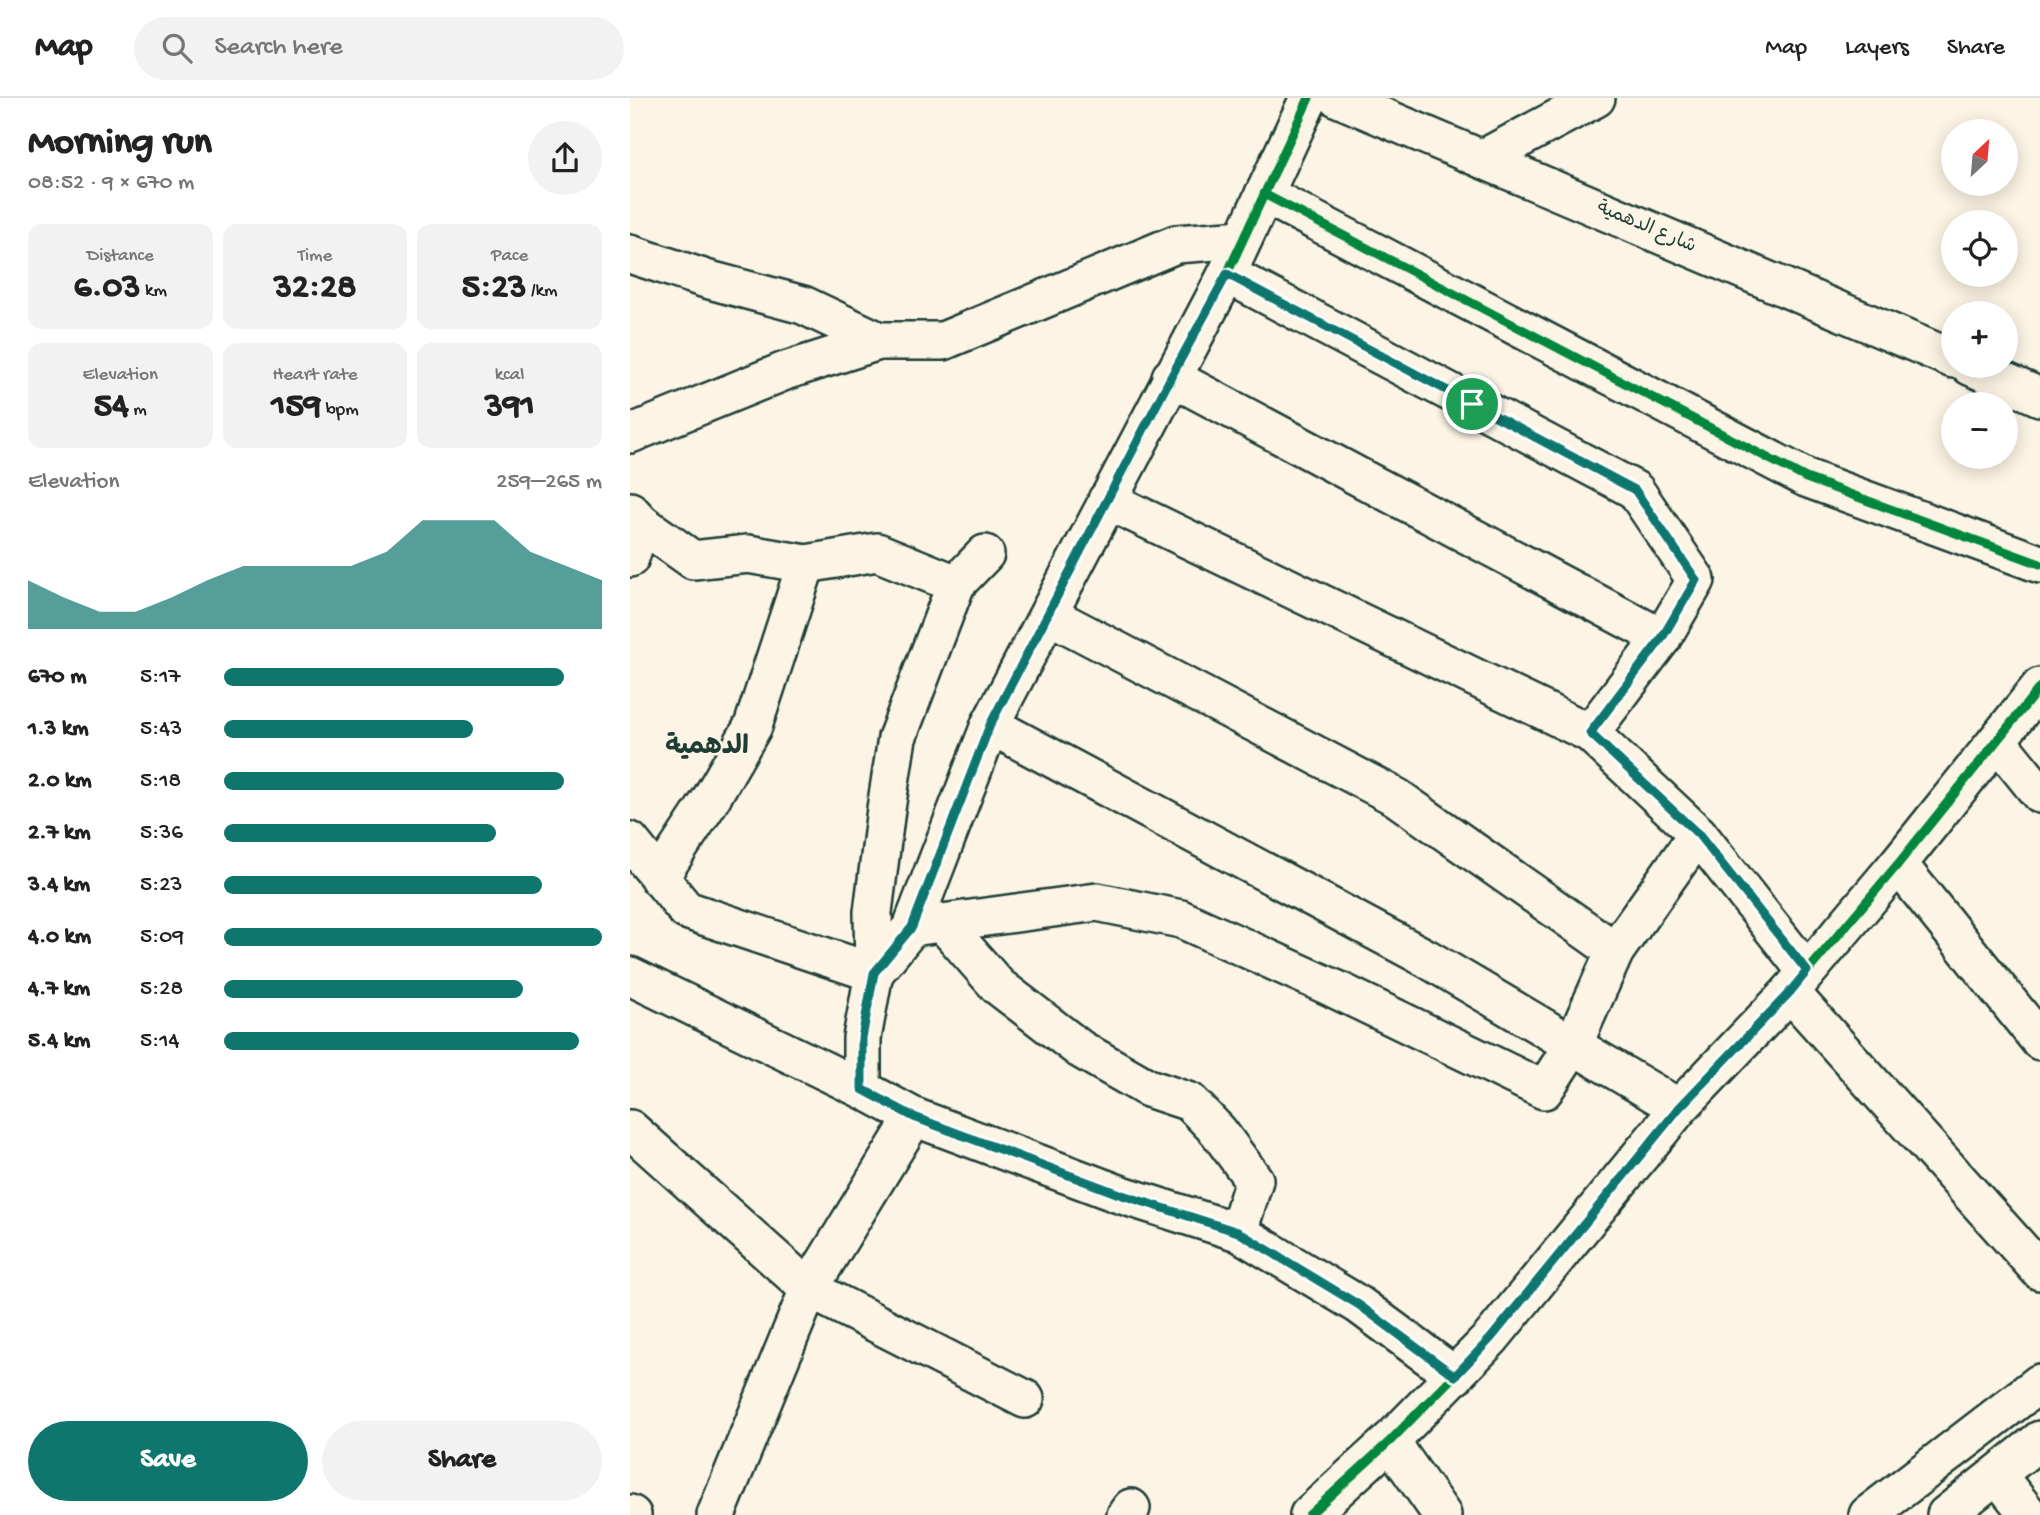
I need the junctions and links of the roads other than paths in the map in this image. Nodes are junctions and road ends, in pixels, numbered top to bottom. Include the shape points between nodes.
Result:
1 (1309, 98) edge
2 (1338, 98) edge
3 (1596, 98) edge
4 (1482, 159) junction
5 (1264, 194) junction
6 (1243, 239) junction
7 (630, 254) edge
8 (1227, 274) junction
9 (879, 341) junction
10 (1941, 354) edge
11 (1171, 377) junction
12 (1996, 378) edge
13 (2040, 397) edge
14 (630, 434) edge
15 (1107, 500) junction
16 (636, 517) edge
17 (985, 554) dead end
18 (630, 558) edge
19 (806, 564) junction
20 (2040, 564) edge
21 (956, 584) junction
22 (1049, 615) junction
23 (1662, 638) junction
24 (2040, 687) edge
25 (990, 725) junction
26 (1590, 733) junction
27 (1997, 741) junction
28 (2040, 794) edge
29 (1698, 834) junction
30 (630, 841) edge
31 (1898, 864) junction
32 (659, 878) junction
33 (927, 925) junction
34 (1615, 951) junction
35 (874, 973) junction
36 (630, 976) edge
37 (1798, 981) junction
38 (2040, 1041) edge
39 (1573, 1045) junction
40 (862, 1089) junction
41 (1679, 1108) junction
42 (914, 1117) junction
43 (630, 1129) edge
44 (1238, 1232) junction
45 (2040, 1271) edge
46 (809, 1289) junction
47 (1455, 1376) junction
48 (2040, 1382) edge
49 (1025, 1399) dead end
50 (2040, 1440) edge
51 (1390, 1441) junction
52 (1997, 1475) junction
53 (716, 1515) edge
54 (1309, 1515) edge
55 (1442, 1515) edge
56 (1868, 1515) edge
57 (1947, 1515) edge
58 (2029, 1515) edge

1 - 5 street
2 - 4 street, شارع الدهمية
3 - 4 street
4 - 10 street, شارع الدهمية
5 - 6 street
5 - 20 street via 1806,478
6 - 8 street
6 - 9 street via 1176,244 943,341
7 - 9 street via 803,305
8 - 11 street
8 - 23 street via 1635,490 1696,580
9 - 14 street via 785,371
11 - 15 street
11 - 23 street
12 - 13 street
15 - 22 street
15 - 26 street
16 - 18 street
16 - 19 street via 694,560 748,554
17 - 21 street
19 - 21 street via 877,552
19 - 32 street via 753,726
21 - 35 street via 897,738 873,912
22 - 25 street
22 - 34 street via 1396,797
23 - 26 street
24 - 27 street
25 - 33 street
25 - 39 street via 1426,958
26 - 29 street
27 - 28 street
27 - 31 street
29 - 34 street
29 - 37 street
30 - 32 street
31 - 37 street
31 - 38 street
32 - 35 street via 686,911
33 - 35 street
33 - 39 street via 1109,904 1181,919 1544,1090
33 - 44 street via 1080,1049 1148,1088 1190,1102 1254,1181
34 - 39 street
35 - 40 street via 862,1038
36 - 40 street
37 - 41 street
37 - 45 street
39 - 41 street
40 - 42 street
41 - 47 street
42 - 44 street via 1119,1194
42 - 46 street
43 - 46 street
44 - 47 street via 1359,1305
46 - 49 street
46 - 53 street
47 - 51 street
48 - 56 street
50 - 52 street
51 - 54 street
51 - 55 street
52 - 57 street
52 - 58 street

